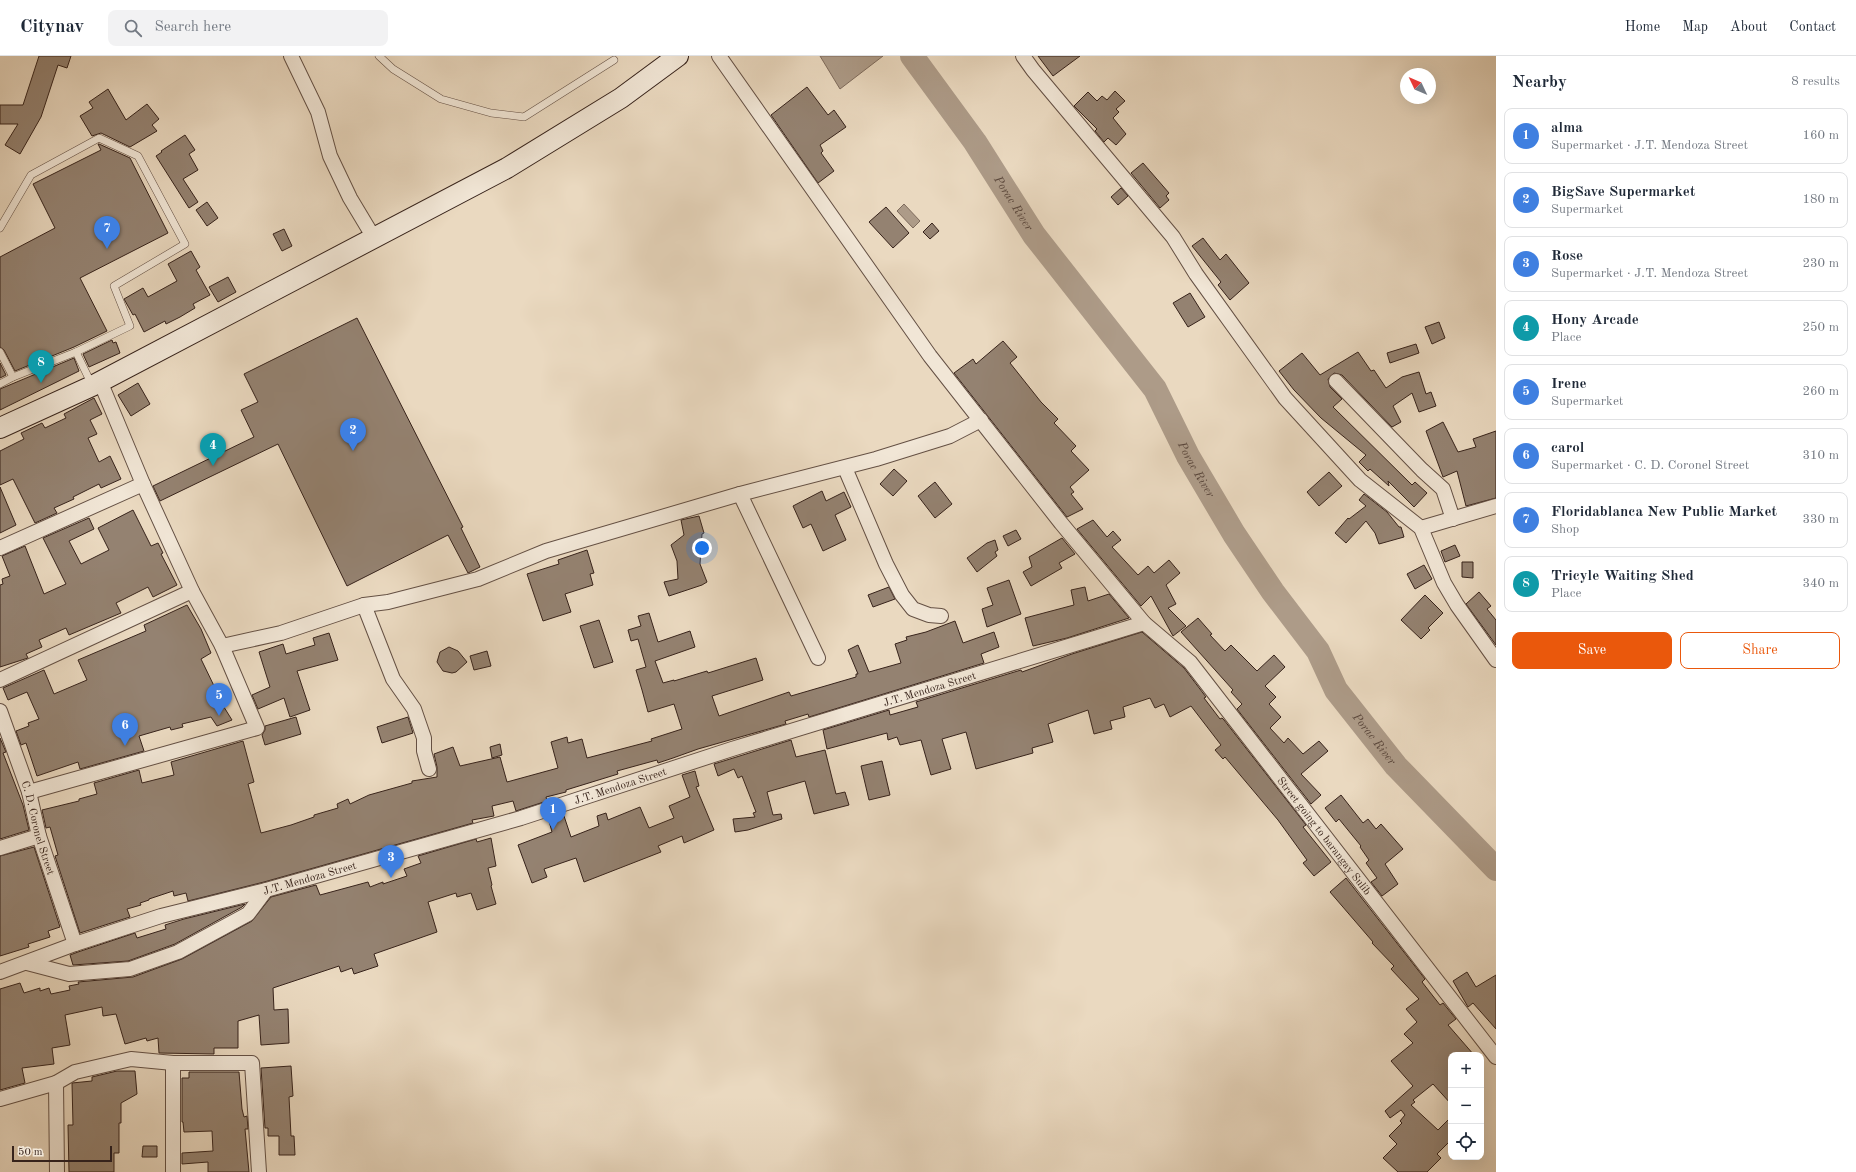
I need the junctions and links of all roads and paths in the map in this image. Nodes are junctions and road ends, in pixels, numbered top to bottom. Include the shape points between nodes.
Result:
1 (291, 56) edge
2 (379, 56) edge
3 (678, 56) edge
4 (719, 56) edge
5 (1023, 56) edge
6 (614, 60) dead end
7 (0, 228) edge
8 (374, 238) junction
9 (0, 352) edge
10 (76, 352) junction
11 (13, 377) junction
12 (1336, 381) dead end
13 (96, 383) junction
14 (0, 384) edge
15 (981, 420) junction
16 (0, 428) edge
17 (845, 468) junction
18 (143, 484) junction
19 (740, 494) junction
20 (1496, 506) edge
21 (1453, 519) junction
22 (1421, 528) junction
23 (0, 548) edge
24 (192, 592) junction
25 (364, 605) junction
26 (941, 616) dead end
27 (1144, 623) junction
28 (222, 646) junction
29 (818, 658) dead end
30 (1496, 660) edge
31 (0, 680) edge
32 (0, 711) edge
33 (429, 769) dead end
34 (29, 792) junction
35 (39, 836) junction
36 (0, 848) edge
37 (266, 890) junction
38 (75, 944) junction
39 (27, 963) junction
40 (0, 972) edge
41 (1496, 1057) edge
42 (173, 1063) junction
43 (56, 1083) junction
44 (0, 1099) edge
45 (57, 1172) edge
46 (173, 1172) edge
47 (259, 1172) edge

1 - 8 street via 318,112 330,156 350,198
2 - 6 lane via 393,69 441,99 491,113 524,117
3 - 8 street via 621,98 507,168
4 - 15 street, Street going to barangay Sulib via 930,356
5 - 22 street via 1173,238 1285,398 1360,480
7 - 10 lane via 31,176 99,138 138,156 185,244 114,286 130,326
8 - 13 street
9 - 11 lane
10 - 11 lane
10 - 13 lane
11 - 14 lane
12 - 21 street via 1443,490
13 - 16 street
13 - 18 street
15 - 17 street via 950,436
15 - 27 street, Street going to barangay Sulib via 1061,523
17 - 19 street
17 - 26 street via 902,595 913,609
18 - 23 street
18 - 24 street
19 - 25 street via 546,551 478,579 388,602
19 - 29 street
20 - 21 street
21 - 22 street
22 - 30 street via 1444,583
24 - 28 street
24 - 31 street
25 - 28 street via 281,633
25 - 33 street via 393,679 414,709 424,738 424,751
27 - 37 street, J.T. Mendoza Street via 732,749 521,818
27 - 41 street, Street going to barangay Sulib via 1190,662
28 - 34 street via 257,728
32 - 34 street, C. D. Coronel Street
34 - 35 street, C. D. Coronel Street
35 - 36 street
35 - 38 street, C. D. Coronel Street
37 - 38 street, J.T. Mendoza Street via 161,916
37 - 39 street via 248,914 178,952 130,969 69,974
38 - 39 street, J.T. Mendoza Street
39 - 40 street, J.T. Mendoza Street
42 - 43 street via 131,1059 75,1072
42 - 46 street
42 - 47 street via 252,1063
43 - 44 street
43 - 45 street

